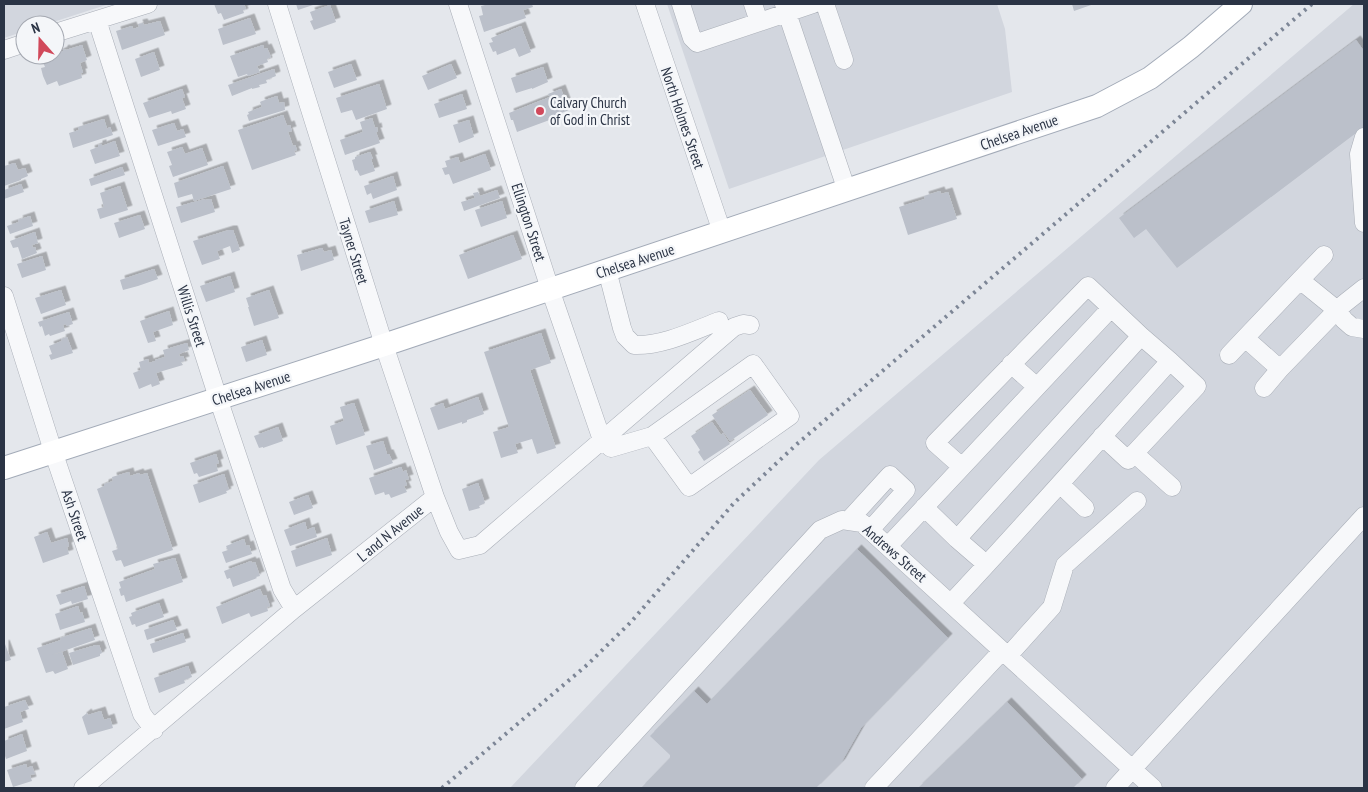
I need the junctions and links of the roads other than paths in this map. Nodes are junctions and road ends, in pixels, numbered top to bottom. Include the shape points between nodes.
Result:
1 (148, 4) edge
2 (277, 4) edge
3 (458, 4) edge
4 (644, 4) edge
5 (681, 4) edge
6 (754, 4) edge
7 (813, 4) edge
8 (826, 4) edge
9 (1241, 4) edge
10 (786, 8) edge
11 (97, 20) junction
12 (760, 22) junction
13 (65, 31) edge
14 (844, 60) dead end
15 (1364, 137) edge
16 (846, 191) junction
17 (1364, 223) edge
18 (722, 232) junction
19 (1324, 255) dead end
20 (607, 270) junction
21 (1300, 280) junction
22 (1364, 288) edge
23 (550, 289) junction
24 (4, 296) edge
25 (1111, 308) junction
26 (1337, 310) junction
27 (719, 320) dead end
28 (750, 325) dead end
29 (1364, 329) edge
30 (1141, 336) junction
31 (1245, 338) junction
32 (384, 345) junction
33 (1229, 355) dead end
34 (1170, 361) junction
35 (1011, 364) junction
36 (1280, 370) junction
37 (1037, 387) junction
38 (1264, 388) dead end
39 (218, 398) junction
40 (652, 436) junction
41 (1102, 436) junction
42 (602, 440) junction
43 (53, 452) junction
44 (1134, 453) junction
45 (962, 467) junction
46 (4, 468) edge
47 (1060, 484) junction
48 (1172, 487) dead end
49 (435, 497) junction
50 (1137, 501) dead end
51 (924, 508) junction
52 (1085, 508) dead end
53 (1364, 516) edge
54 (848, 521) junction
55 (870, 530) junction
56 (957, 538) junction
57 (888, 546) junction
58 (986, 564) junction
59 (951, 603) junction
60 (294, 609) junction
61 (1005, 653) junction
62 (154, 730) junction
63 (1132, 769) junction
64 (83, 788) edge
65 (584, 788) edge
66 (874, 788) edge
67 (1115, 788) edge
68 (1153, 788) edge

1 - 11 street
2 - 32 street, Tayner Street
3 - 23 street, Ellington Street
4 - 18 street, North Holmes Street
5 - 12 street via 692,38 697,43
6 - 12 street
7 - 10 street
8 - 14 street
9 - 16 main road, Chelsea Avenue via 1150,78 1097,106
10 - 12 street
10 - 16 street
11 - 13 street
11 - 39 street, Willis Street
15 - 17 street via 1359,154
16 - 18 main road, Chelsea Avenue
18 - 20 main road, Chelsea Avenue
19 - 21 street
20 - 23 main road, Chelsea Avenue
20 - 27 street via 622,328 634,345 673,338
21 - 26 street
21 - 31 street
22 - 26 street
23 - 32 main road, Chelsea Avenue
23 - 42 street, Ellington Street
24 - 43 street, Ash Street
25 - 30 street
25 - 35 street via 1088,286
25 - 37 street
26 - 29 street via 1352,327
26 - 36 street
28 - 42 street, L and N Avenue via 734,327
30 - 34 street
30 - 56 street
31 - 33 street
31 - 36 street
32 - 39 main road, Chelsea Avenue
32 - 49 street, Tayner Street
34 - 41 street
34 - 44 street via 1197,386
35 - 37 street
35 - 45 street via 935,443
36 - 38 street
37 - 45 street
39 - 43 main road, Chelsea Avenue
39 - 60 street, Willis Street via 282,589
40 - 40 street via 753,364 790,416 689,487
40 - 42 street via 611,448
41 - 44 street via 1128,460
41 - 47 street
42 - 49 street, L and N Avenue via 480,544 459,550
43 - 46 main road, Chelsea Avenue
43 - 62 street, Ash Street via 142,714
44 - 48 street
45 - 51 street
47 - 52 street
47 - 58 street
49 - 60 street, L and N Avenue
50 - 61 street via 1065,565 1052,607
51 - 56 street
51 - 57 street
53 - 63 street
54 - 55 street, Andrews Street via 862,523
54 - 55 street via 890,475 906,490
54 - 65 street, Andrews Street via 842,520 820,530
55 - 57 street, Andrews Street
56 - 58 street
57 - 59 street, Andrews Street
58 - 59 street
59 - 61 street, Andrews Street
60 - 62 street, L and N Avenue
61 - 63 street, Andrews Street
61 - 66 street
62 - 64 street, L and N Avenue
63 - 67 street
63 - 68 street, Andrews Street

